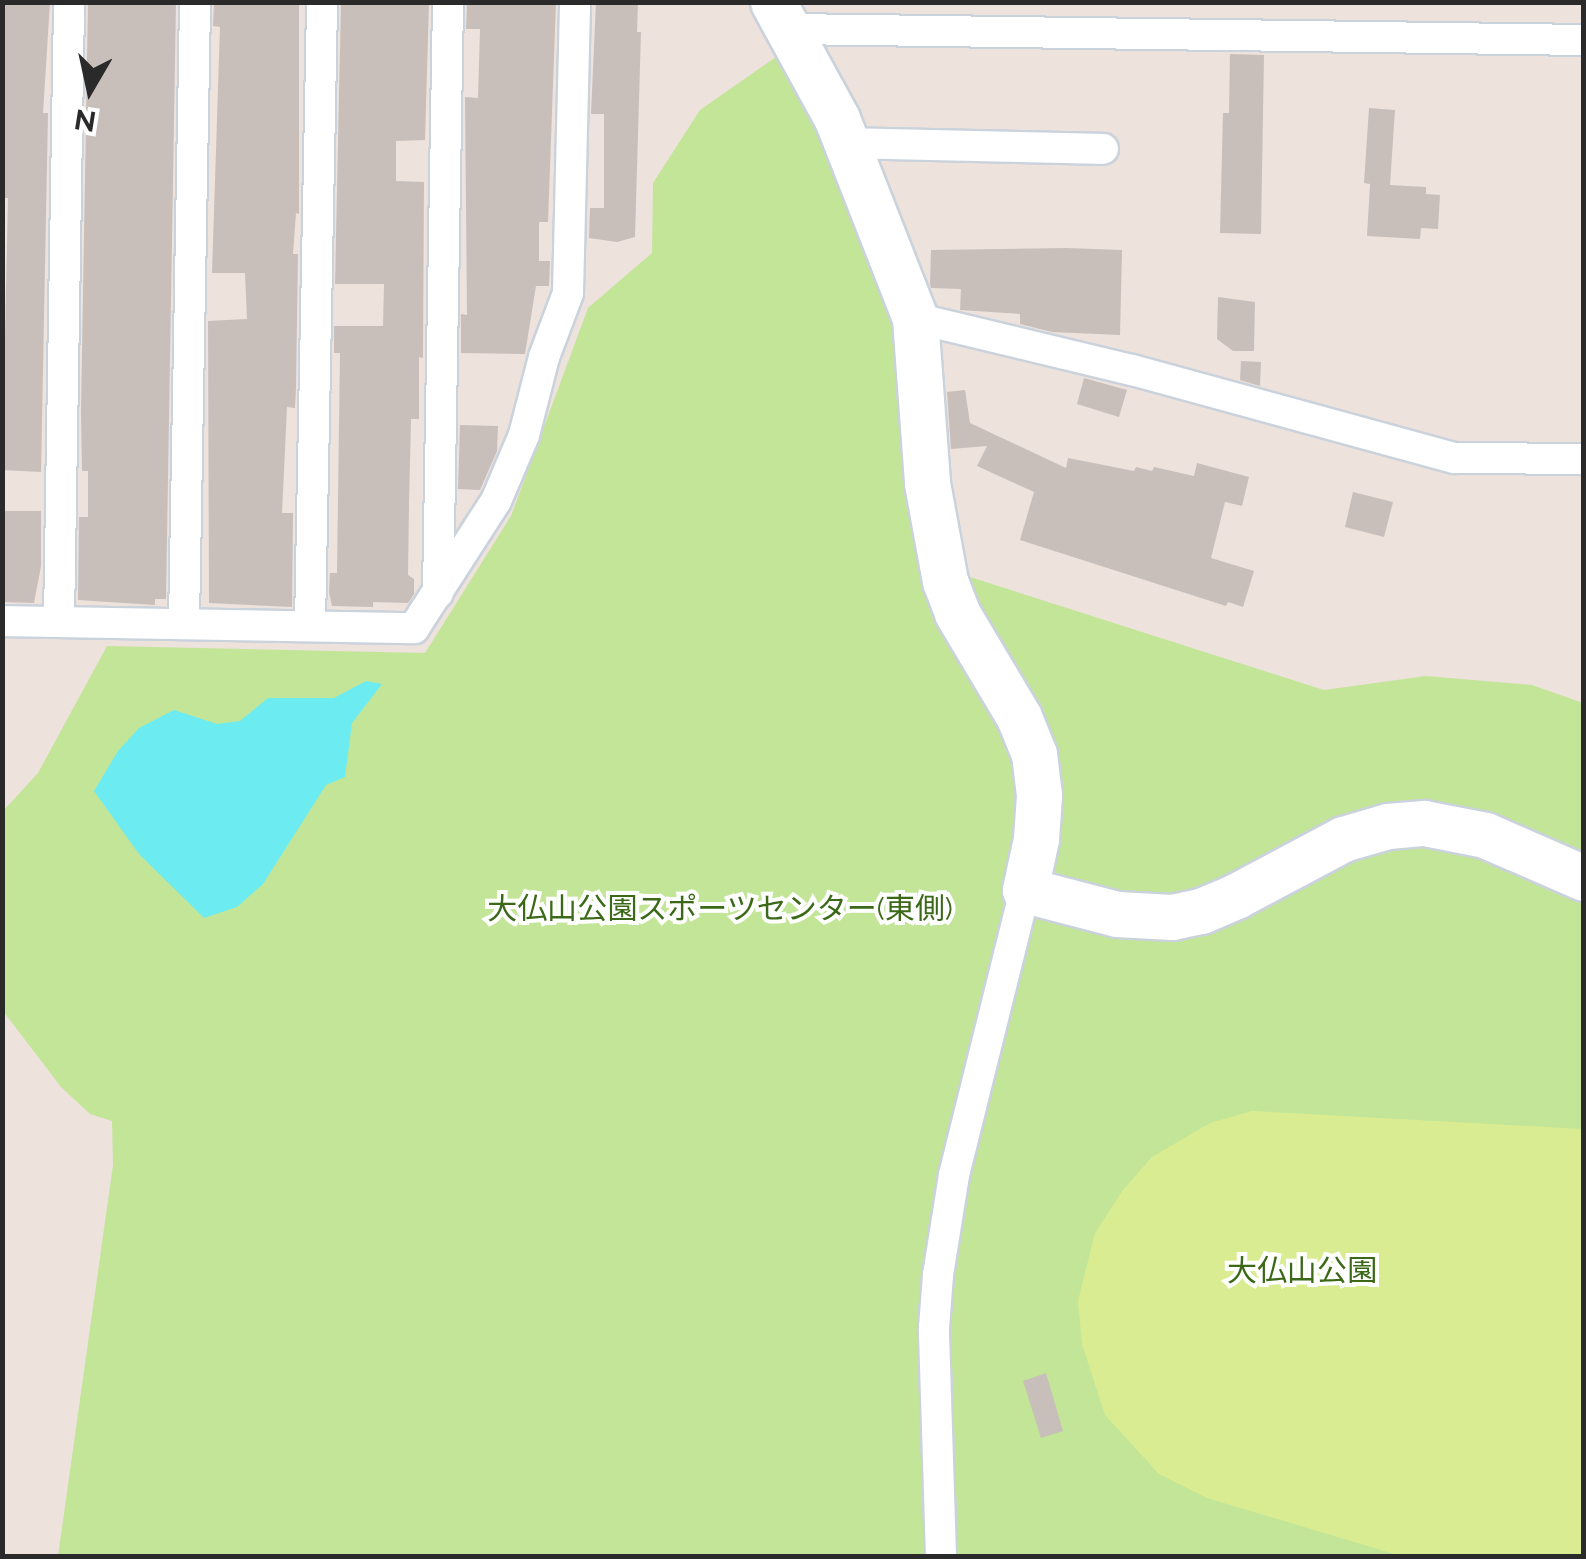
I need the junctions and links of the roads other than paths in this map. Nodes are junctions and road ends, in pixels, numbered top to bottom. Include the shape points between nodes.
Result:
1 (68, 2) edge
2 (195, 2) edge
3 (322, 2) edge
4 (448, 2) edge
5 (574, 2) edge
6 (781, 16) edge
7 (1584, 40) edge
8 (847, 143) junction
9 (1103, 149) dead end
10 (915, 318) junction
11 (1584, 459) edge
12 (438, 596) junction
13 (2, 621) edge
14 (59, 621) junction
15 (184, 622) junction
16 (310, 624) junction
17 (1584, 878) edge
18 (1025, 890) junction
19 (941, 1556) edge

1 - 14 street
2 - 15 street
3 - 16 street
4 - 12 street
5 - 12 street via 568,293 496,501
6 - 7 street
6 - 8 street
8 - 9 street
8 - 10 street
10 - 11 street via 1454,458
10 - 18 street via 927,482 945,581 1034,754 1036,839
12 - 16 street via 414,628
13 - 14 street
14 - 15 street
15 - 16 street
17 - 18 street via 1485,835 1424,823 1343,839 1236,896 1172,917 1117,914
18 - 19 street via 954,1175 938,1275

